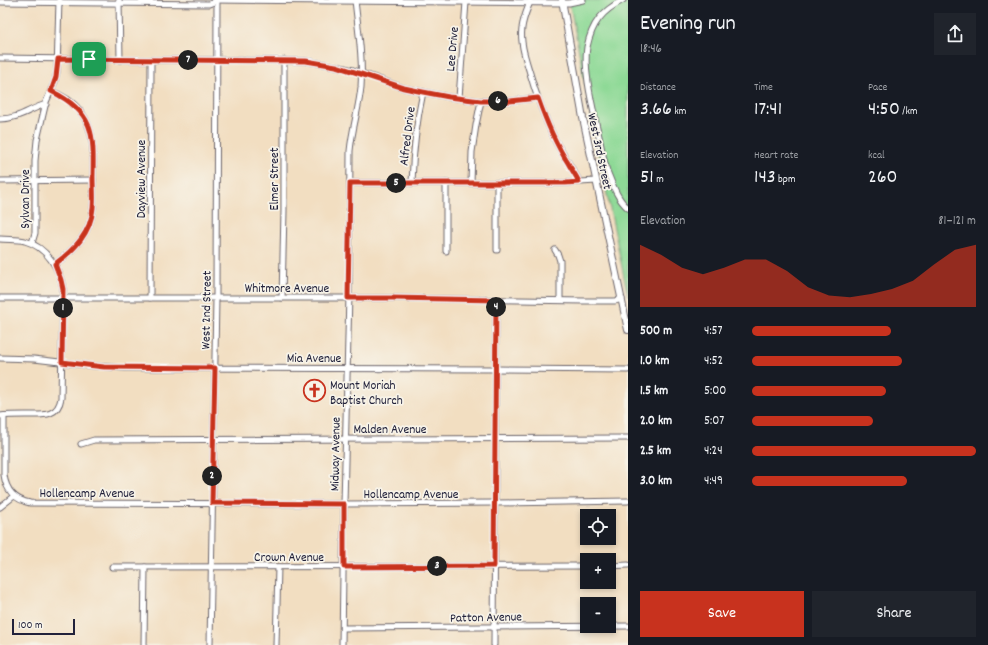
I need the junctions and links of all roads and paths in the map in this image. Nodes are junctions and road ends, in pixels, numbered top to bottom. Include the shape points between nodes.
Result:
1 (216, 0) edge
2 (583, 0) edge
3 (623, 0) edge
4 (355, 1) edge
5 (562, 1) edge
6 (0, 2) edge
7 (59, 2) edge
8 (119, 2) edge
9 (466, 2) junction
10 (530, 2) junction
11 (0, 58) edge
12 (58, 59) junction
13 (120, 60) junction
14 (151, 60) junction
15 (218, 60) junction
16 (284, 60) junction
17 (361, 73) junction
18 (51, 91) junction
19 (423, 92) junction
20 (459, 98) junction
21 (538, 98) junction
22 (481, 101) junction
23 (46, 104) junction
24 (0, 118) edge
25 (0, 180) edge
26 (93, 180) junction
27 (35, 181) junction
28 (596, 181) junction
29 (579, 182) junction
30 (350, 183) junction
31 (412, 183) junction
32 (446, 183) junction
33 (471, 183) junction
34 (497, 183) junction
35 (628, 208) edge
36 (0, 239) edge
37 (32, 244) junction
38 (497, 250) dead end
39 (555, 250) dead end
40 (446, 251) dead end
41 (55, 264) junction
42 (0, 298) edge
43 (63, 298) junction
44 (150, 298) junction
45 (216, 298) junction
46 (282, 298) junction
47 (348, 298) junction
48 (622, 299) junction
49 (496, 300) junction
50 (560, 300) junction
51 (628, 330) edge
52 (0, 358) edge
53 (62, 362) junction
54 (215, 368) junction
55 (347, 368) junction
56 (496, 369) junction
57 (628, 370) edge
58 (2, 416) edge
59 (628, 438) edge
60 (214, 439) junction
61 (346, 439) junction
62 (495, 439) junction
63 (81, 444) dead end
64 (14, 496) junction
65 (628, 501) edge
66 (212, 503) junction
67 (495, 503) junction
68 (344, 504) junction
69 (0, 507) edge
70 (628, 565) edge
71 (494, 566) junction
72 (580, 566) edge
73 (616, 566) edge
74 (112, 567) dead end
75 (145, 567) junction
76 (212, 567) junction
77 (278, 567) junction
78 (344, 567) junction
79 (628, 626) edge
80 (494, 627) junction
81 (343, 628) junction
82 (144, 645) edge
83 (210, 645) edge
84 (276, 645) edge
85 (342, 645) edge
86 (494, 645) edge

1 - 4 street
1 - 8 street via 209,4
1 - 15 street, West 2nd Street
2 - 5 street via 569,3
3 - 35 street via 598,19 589,40 586,60 598,133 607,169 618,195
4 - 9 street
4 - 17 street, Midway Avenue
5 - 10 street
5 - 28 main road, West 3rd Street
6 - 7 street
7 - 8 street
7 - 12 street, Sylvan Drive
8 - 13 street
9 - 10 street
9 - 20 street, Lee Drive
10 - 21 street via 522,23 522,36 526,62
11 - 12 street
12 - 13 street
12 - 18 street, Sylvan Drive
13 - 14 street
14 - 15 street
14 - 44 street, Dayview Avenue
15 - 16 street
15 - 45 street, West 2nd Street
16 - 17 street via 326,64
16 - 46 street, Elmer Street
17 - 19 street
17 - 30 street, Midway Avenue via 351,143
18 - 23 street, Sylvan Drive
18 - 26 street via 75,106 89,126 93,144
19 - 20 street
19 - 31 street, Alfred Drive via 414,141
20 - 22 street
21 - 22 street
21 - 29 street via 550,130
22 - 33 street via 472,152
23 - 24 street via 16,117
23 - 27 street, Sylvan Drive via 37,140
25 - 27 street
26 - 27 street
26 - 41 street via 92,218 88,228 74,249
27 - 37 street, Sylvan Drive via 35,233
28 - 29 street
28 - 48 main road, West 3rd Street
29 - 34 street
30 - 31 street
30 - 47 street, Midway Avenue
31 - 32 street
32 - 33 street
32 - 40 street
33 - 34 street
34 - 38 street
36 - 37 street via 21,240
37 - 41 street, Sylvan Drive
39 - 50 street via 560,261
41 - 43 street, Sylvan Drive via 61,280
42 - 43 street, Whitmore Avenue
43 - 44 street, Whitmore Avenue
43 - 53 street, Sylvan Drive
44 - 45 street, Whitmore Avenue
45 - 46 street, Whitmore Avenue
45 - 54 street, West 2nd Street
46 - 47 street, Whitmore Avenue
47 - 49 street, Whitmore Avenue
47 - 55 street, Midway Avenue
48 - 50 street, Whitmore Avenue
48 - 51 main road, West 3rd Street
49 - 50 street, Whitmore Avenue
49 - 56 street
52 - 53 street, Mia Avenue
53 - 54 street, Mia Avenue via 104,367
53 - 58 street, Sylvan Drive via 61,398 59,406 54,411 43,415
54 - 55 street, Mia Avenue
54 - 60 street, West 2nd Street
55 - 56 street, Mia Avenue
55 - 61 street, Midway Avenue
56 - 57 street, Mia Avenue
56 - 62 street
58 - 64 street via 6,482
59 - 62 street, Malden Avenue
60 - 61 street, Malden Avenue
60 - 63 street, Malden Avenue via 94,440
60 - 66 street, West 2nd Street
61 - 62 street, Malden Avenue
61 - 68 street, Midway Avenue
62 - 67 street
64 - 66 street, Hollencamp Avenue via 30,503
64 - 69 street
65 - 67 street, Hollencamp Avenue
66 - 68 street, Hollencamp Avenue
66 - 76 street, West 2nd Street
67 - 68 street, Hollencamp Avenue
67 - 71 street
68 - 78 street, Midway Avenue
70 - 73 street
71 - 72 street, Crown Avenue
71 - 78 street, Crown Avenue
71 - 80 street
74 - 75 street, Crown Avenue
75 - 76 street, Crown Avenue
75 - 82 street
76 - 77 street, Crown Avenue
76 - 83 street, West 2nd Street
77 - 78 street, Crown Avenue
77 - 84 street
78 - 81 street, Midway Avenue
79 - 80 street, Patton Avenue
80 - 81 street, Patton Avenue
80 - 86 street
81 - 85 street, Midway Avenue

